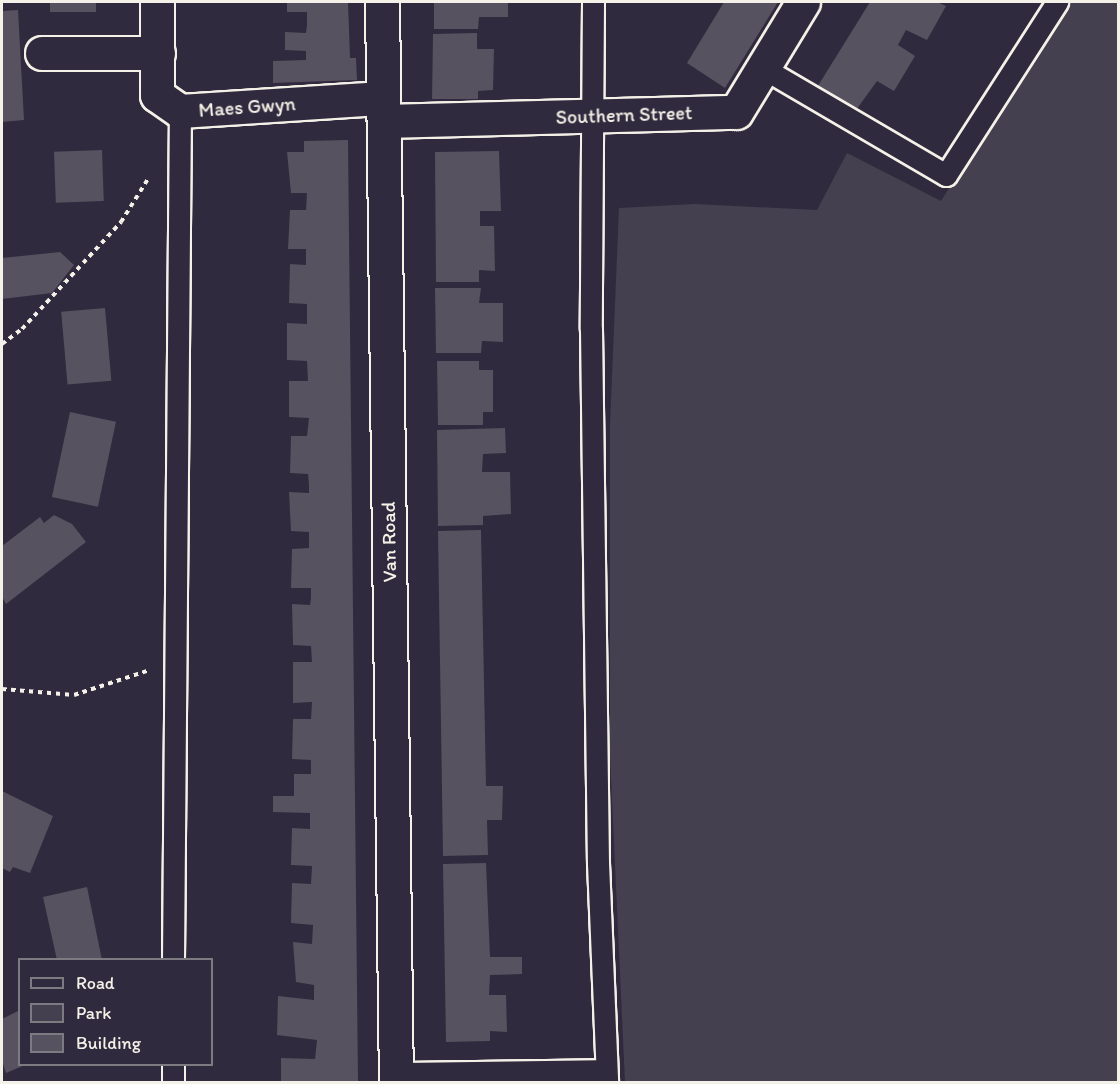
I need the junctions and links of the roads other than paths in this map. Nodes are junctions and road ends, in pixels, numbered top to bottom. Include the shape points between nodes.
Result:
1 (157, 2) edge
2 (382, 2) edge
3 (593, 2) edge
4 (803, 2) edge
5 (1057, 2) edge
6 (158, 52) junction
7 (42, 53) dead end
8 (763, 68) junction
9 (383, 110) junction
10 (180, 111) junction
11 (592, 117) junction
12 (173, 958) edge
13 (173, 1066) edge
14 (607, 1076) edge
15 (396, 1078) edge
16 (173, 1083) edge

1 - 6 street, Maes Gwyn
2 - 9 street, Van Road
3 - 11 lane
4 - 8 street, Southern Street
5 - 8 lane via 946,176
6 - 7 street
6 - 10 street, Maes Gwyn via 157,95
8 - 11 street, Southern Street via 736,112
9 - 10 street, Maes Gwyn
9 - 11 street, Southern Street
9 - 15 street, Van Road
10 - 12 lane
11 - 14 lane via 598,863
13 - 16 lane
14 - 15 lane

